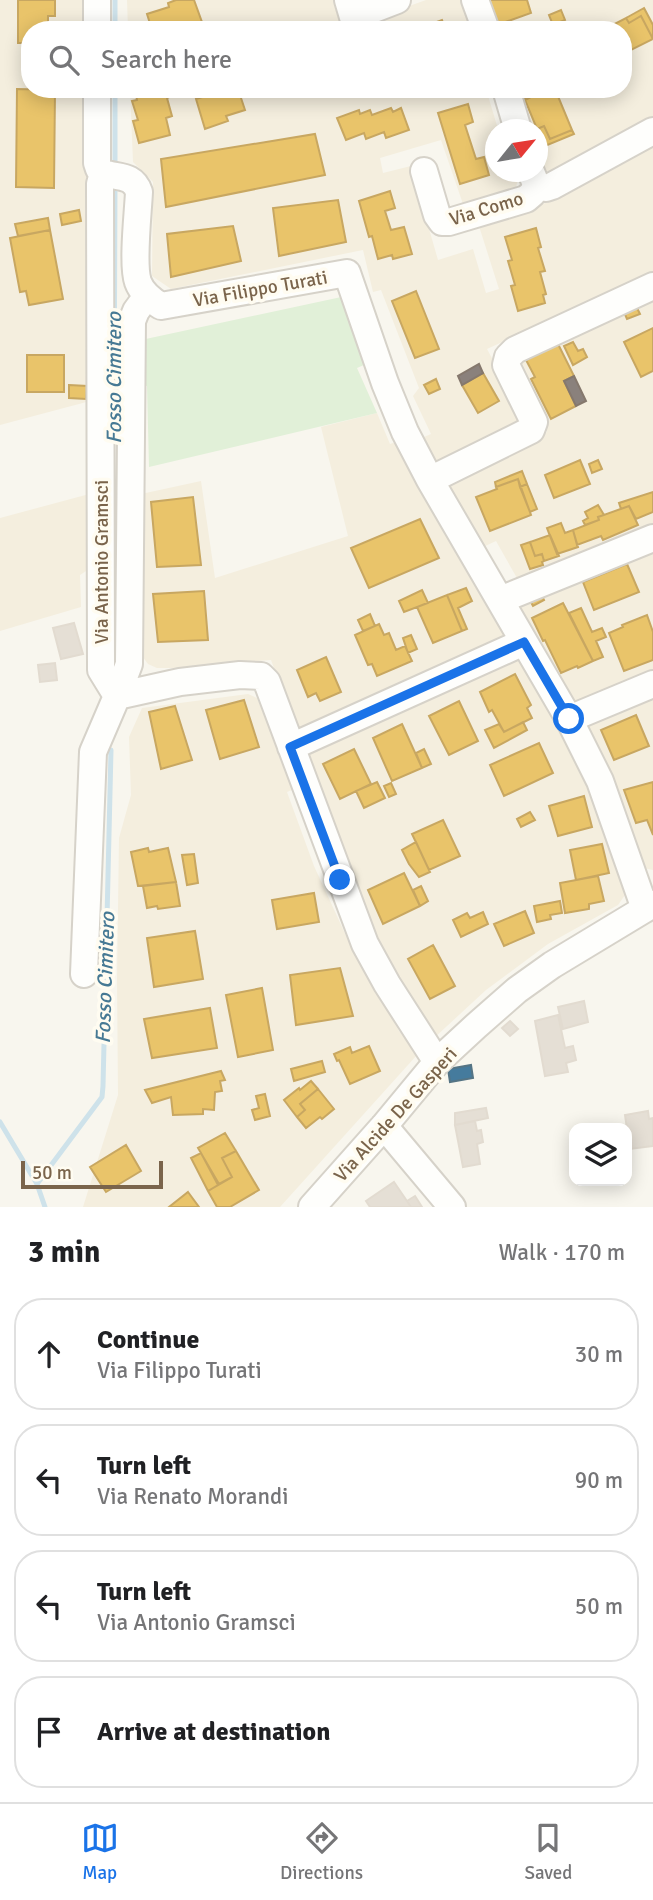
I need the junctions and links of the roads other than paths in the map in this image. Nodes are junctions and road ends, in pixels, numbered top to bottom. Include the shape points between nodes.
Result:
1 (97, 0) edge
2 (348, 0) edge
3 (397, 0) edge
4 (475, 0) edge
5 (97, 21) edge
6 (483, 21) edge
7 (97, 98) edge
8 (509, 98) edge
9 (515, 119) edge
10 (653, 131) edge
11 (424, 171) dead end
12 (113, 175) junction
13 (534, 182) edge
14 (538, 182) edge
15 (653, 286) edge
16 (148, 296) junction
17 (430, 480) junction
18 (653, 538) edge
19 (500, 600) junction
20 (524, 642) junction
21 (653, 684) edge
22 (117, 696) junction
23 (569, 719) junction
24 (290, 747) junction
25 (649, 906) edge
26 (84, 974) dead end
27 (437, 1062) junction
28 (384, 1126) junction
29 (312, 1207) edge
30 (452, 1207) edge

1 - 5 street
2 - 3 street via 353,17
4 - 6 street
7 - 12 street, Via Antonio Gramsci via 97,163 99,169
8 - 9 street
10 - 14 street via 552,186 545,188
11 - 13 street, Via Como via 442,222 526,199 533,193
12 - 16 street via 136,184 139,192 136,272
12 - 22 street, Via Antonio Gramsci via 100,184 101,670
15 - 17 street via 515,350 506,365 534,422 531,429
16 - 17 street, Via Filippo Turati via 161,306 347,273 385,383
16 - 22 street, Via Antonio Gramsci via 132,321 129,664
17 - 19 street, Via Filippo Turati
18 - 19 street
19 - 20 street, Via Filippo Turati
20 - 23 street, Via Filippo Turati
20 - 24 street
21 - 23 street
22 - 24 street via 180,682 261,676 272,693
22 - 26 street via 93,752
23 - 25 street, Via Filippo Turati via 600,781
24 - 27 street via 365,944
25 - 27 street, Via Alcide De Gasperi via 517,990
27 - 28 street, Via Alcide De Gasperi
28 - 29 street, Via Alcide De Gasperi
28 - 30 street

